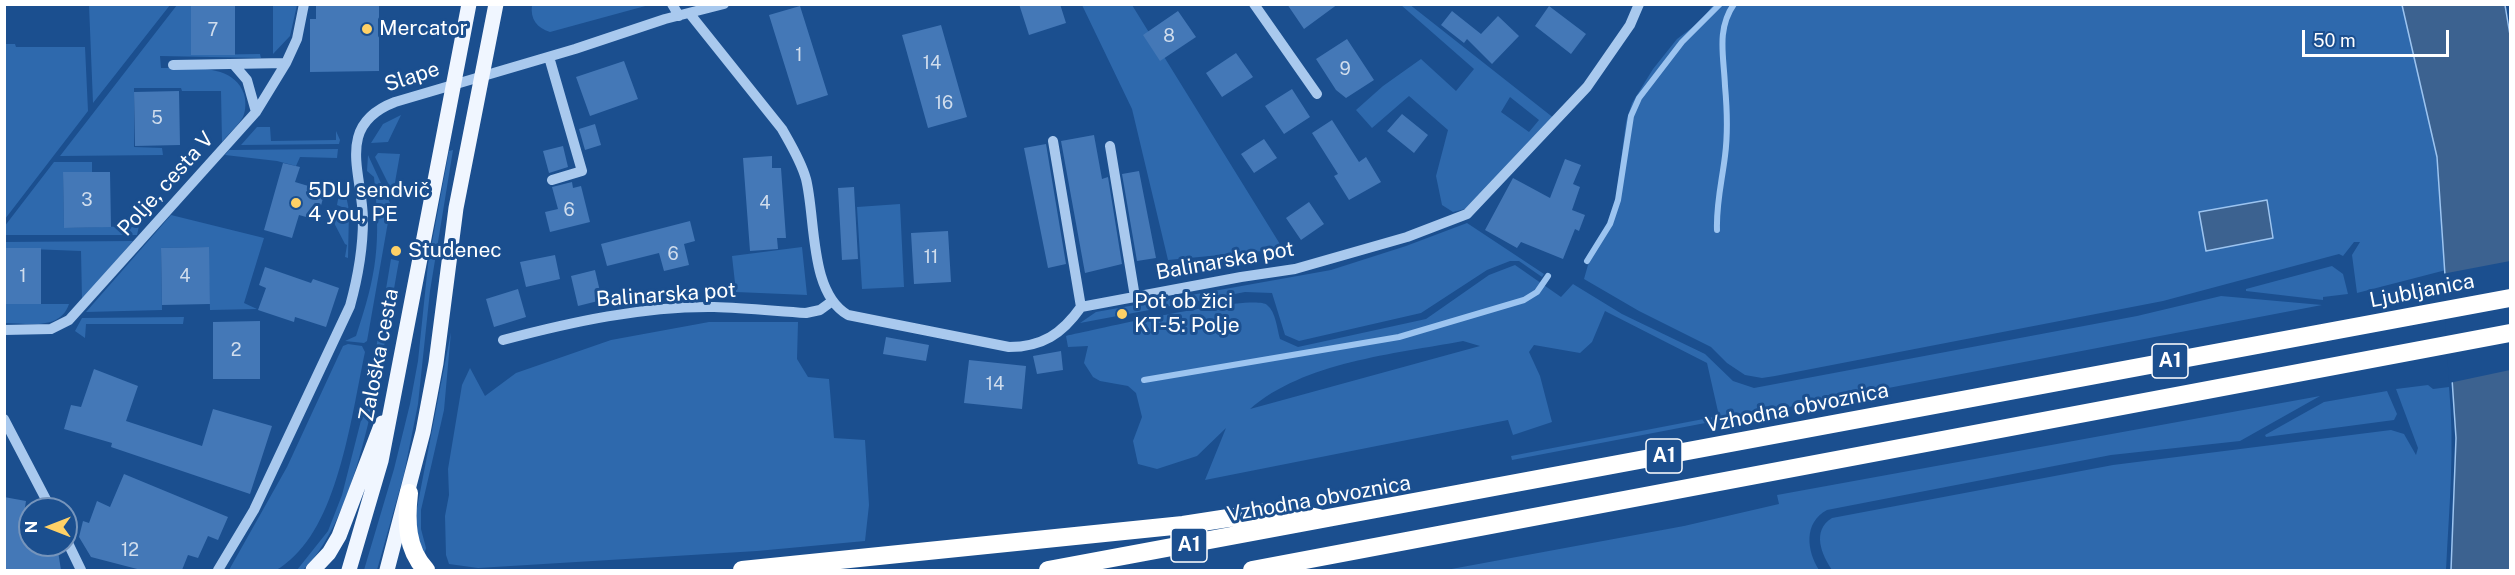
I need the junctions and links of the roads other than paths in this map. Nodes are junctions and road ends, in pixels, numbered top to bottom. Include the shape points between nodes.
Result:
1 (304, 4) edge
2 (469, 4) edge
3 (496, 4) edge
4 (672, 4) edge
5 (724, 4) edge
6 (1254, 4) edge
7 (1639, 4) edge
8 (684, 15) junction
9 (549, 57) junction
10 (286, 63) junction
11 (173, 65) dead end
12 (235, 66) junction
13 (482, 76) junction
14 (453, 85) junction
15 (1317, 94) dead end
16 (256, 111) junction
17 (1053, 141) dead end
18 (1110, 146) dead end
19 (552, 180) dead end
20 (1136, 297) junction
21 (2511, 298) edge
22 (831, 302) junction
23 (1081, 307) junction
24 (2341, 329) joint
25 (4, 330) edge
26 (2511, 333) edge
27 (503, 340) dead end
28 (393, 398) junction
29 (4, 419) edge
30 (409, 493) junction
31 (45, 497) edge
32 (1330, 520) junction
33 (1284, 567) edge
34 (218, 570) edge
35 (313, 570) edge
36 (349, 570) edge
37 (387, 570) edge
38 (426, 570) edge
39 (742, 570) edge
40 (1048, 570) edge
41 (1252, 570) edge

1 - 10 street, Polje, cesta V via 297,39
2 - 14 main road, Zaloška cesta
3 - 13 main road
4 - 8 street
5 - 8 street, Slape
6 - 15 street
7 - 20 street, Balinarska pot via 1630,25 1587,87 1467,214 1407,237 1295,269
8 - 9 street, Slape
8 - 22 street via 782,129 795,150 806,178 822,277
9 - 13 street, Slape
9 - 19 street via 582,171
10 - 12 street
10 - 16 street, Polje, cesta V
11 - 12 street
12 - 16 street via 247,80
13 - 14 street, Slape
13 - 30 main road via 456,208 436,363
14 - 28 main road, Zaloška cesta
14 - 34 street, Slape via 384,106 369,116 361,130 355,157 363,216 357,282 335,341 291,436
16 - 25 street, Polje, cesta V via 69,320 51,329
17 - 23 street
18 - 20 street
20 - 23 street, Balinarska pot
21 - 24 highway, Ljubljanica / A1
22 - 23 street via 848,315 1009,347 1033,345 1051,338
22 - 27 street, Balinarska pot via 806,313 713,307 628,314 562,324
24 - 32 highway, Vzhodna obvoznica / A1
26 - 33 highway, A1
28 - 35 main road via 339,536
28 - 36 main road, Zaloška cesta via 381,461
29 - 31 street
30 - 37 main road
30 - 38 highway via 408,532
32 - 39 highway via 1280,510 1183,525
32 - 40 highway, Vzhodna obvoznica / A1
33 - 41 highway, A1

